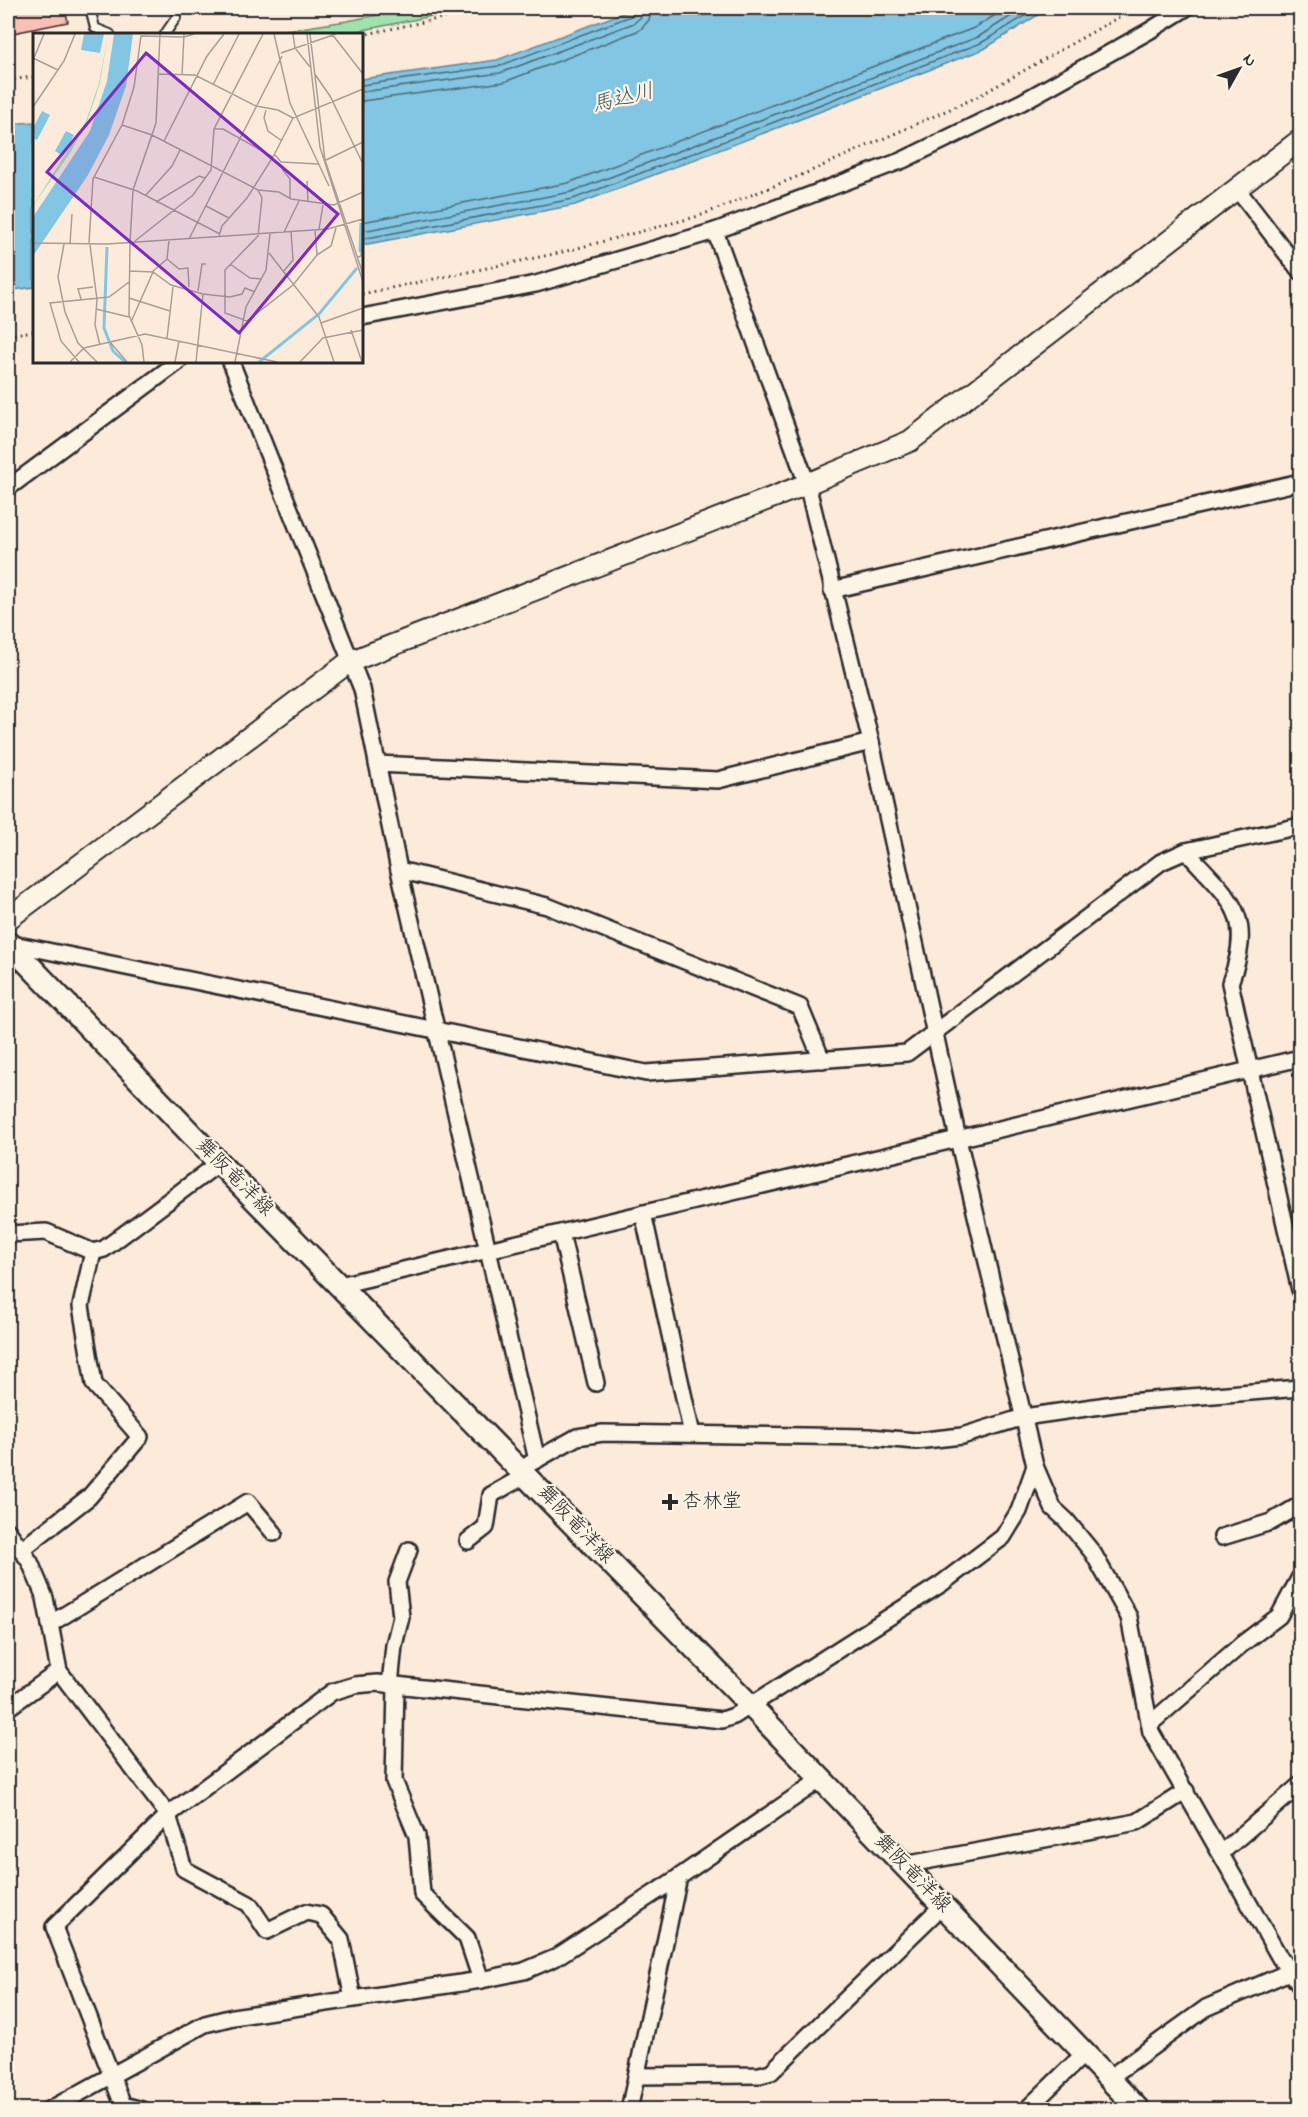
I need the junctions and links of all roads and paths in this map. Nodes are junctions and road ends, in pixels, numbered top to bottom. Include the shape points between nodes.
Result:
1 (90, 8) edge
2 (489, 8) edge
3 (1135, 8) edge
4 (1186, 8) edge
5 (176, 18) dead end
6 (108, 33) edge
7 (166, 33) edge
8 (363, 35) edge
9 (33, 77) edge
10 (8, 80) edge
11 (1300, 140) edge
12 (1237, 189) junction
13 (715, 231) junction
14 (1300, 271) edge
15 (363, 294) edge
16 (363, 317) edge
17 (33, 331) edge
18 (8, 335) edge
19 (177, 363) edge
20 (231, 363) edge
21 (1300, 482) edge
22 (807, 484) junction
23 (8, 488) edge
24 (832, 590) junction
25 (349, 662) junction
26 (871, 742) junction
27 (377, 764) junction
28 (1300, 826) edge
29 (1186, 851) junction
30 (399, 870) junction
31 (8, 919) edge
32 (8, 943) edge
33 (437, 1030) junction
34 (935, 1030) junction
35 (1300, 1058) edge
36 (822, 1060) junction
37 (1250, 1070) junction
38 (958, 1139) junction
39 (219, 1163) junction
40 (643, 1213) junction
41 (561, 1233) junction
42 (8, 1234) edge
43 (488, 1250) junction
44 (93, 1252) junction
45 (340, 1285) junction
46 (1300, 1290) edge
47 (597, 1383) dead end
48 (1300, 1388) edge
49 (1024, 1417) junction
50 (692, 1434) junction
51 (1035, 1466) junction
52 (528, 1468) junction
53 (1298, 1513) edge
54 (8, 1531) edge
55 (274, 1533) dead end
56 (1222, 1537) dead end
57 (468, 1541) dead end
58 (21, 1550) junction
59 (409, 1550) dead end
60 (1300, 1577) edge
61 (50, 1624) junction
62 (59, 1671) junction
63 (393, 1685) junction
64 (750, 1705) junction
65 (8, 1708) edge
66 (1150, 1724) junction
67 (821, 1779) junction
68 (1300, 1785) edge
69 (1186, 1791) junction
70 (168, 1815) junction
71 (1221, 1853) junction
72 (904, 1865) junction
73 (679, 1878) junction
74 (942, 1906) junction
75 (1289, 1972) junction
76 (481, 1980) junction
77 (1300, 1986) edge
78 (353, 1999) junction
79 (1085, 2053) junction
80 (112, 2075) junction
81 (636, 2076) junction
82 (1109, 2078) junction
83 (49, 2109) edge
84 (142, 2109) edge
85 (629, 2109) edge
86 (1026, 2109) edge
87 (1139, 2109) edge

1 - 6 lane via 95,28
2 - 8 path
3 - 15 path via 977,98 699,216 559,253
4 - 13 street via 1022,102 903,160
5 - 7 lane
9 - 10 path
11 - 12 street
12 - 14 street
12 - 22 street via 910,441
13 - 16 street via 536,284
13 - 22 street
17 - 18 path
19 - 23 street
20 - 25 street
21 - 24 street
22 - 24 street
22 - 25 street
24 - 26 street
25 - 27 street via 362,689
25 - 31 street
26 - 27 street via 718,780
26 - 34 street
27 - 30 street
28 - 29 street
29 - 34 street via 1161,862
29 - 37 street via 1237,912 1239,960 1230,983
30 - 33 street
30 - 36 street via 547,906 800,1007
32 - 33 street
32 - 39 main road, 舞阪竜洋線
33 - 36 street via 646,1074
33 - 43 street
34 - 36 street via 907,1053
34 - 38 street
35 - 37 street
37 - 38 street
37 - 46 street
38 - 40 street
38 - 49 street
39 - 44 street via 120,1239
39 - 45 main road, 舞阪竜洋線
40 - 41 street
40 - 50 street
41 - 43 street
41 - 47 street
42 - 44 street via 46,1232
43 - 45 street
43 - 52 street
44 - 58 street via 81,1306 94,1384 140,1437 90,1497
45 - 52 main road, 舞阪竜洋線
48 - 49 street via 1128,1402
49 - 50 street via 962,1436 916,1441
49 - 51 street
50 - 52 street via 603,1433 577,1437
51 - 64 street via 1019,1511 1003,1537 941,1584
51 - 66 street via 1053,1508 1093,1553 1129,1617
52 - 57 street via 491,1495 486,1527
52 - 64 main road, 舞阪竜洋線
53 - 56 street
54 - 58 street
55 - 61 street via 248,1502
58 - 61 street via 45,1598
59 - 63 street via 397,1582 401,1617 394,1645
60 - 66 street via 1279,1616
61 - 62 street
62 - 65 street
62 - 70 street
63 - 64 street via 722,1720
63 - 70 street via 356,1684 332,1692
63 - 76 street via 394,1780 417,1836 422,1894 467,1938
64 - 67 main road, 舞阪竜洋線
66 - 69 street
67 - 72 main road, 舞阪竜洋線
67 - 73 street
68 - 71 street
69 - 71 street
69 - 72 street via 1137,1822
70 - 78 street via 184,1869 249,1904 267,1931 306,1912 321,1915 341,1939
70 - 80 street via 54,1927
71 - 75 street
72 - 74 main road, 舞阪竜洋線
73 - 76 street via 555,1958 524,1971
73 - 81 street
74 - 79 main road, 舞阪竜洋線
74 - 81 street via 771,2072
75 - 77 street
75 - 82 street via 1206,2008
76 - 78 street
78 - 80 street via 205,2024
79 - 82 main road, 舞阪竜洋線
79 - 86 street
80 - 83 street
80 - 84 street via 123,2105
81 - 85 street
82 - 87 main road, 舞阪竜洋線

